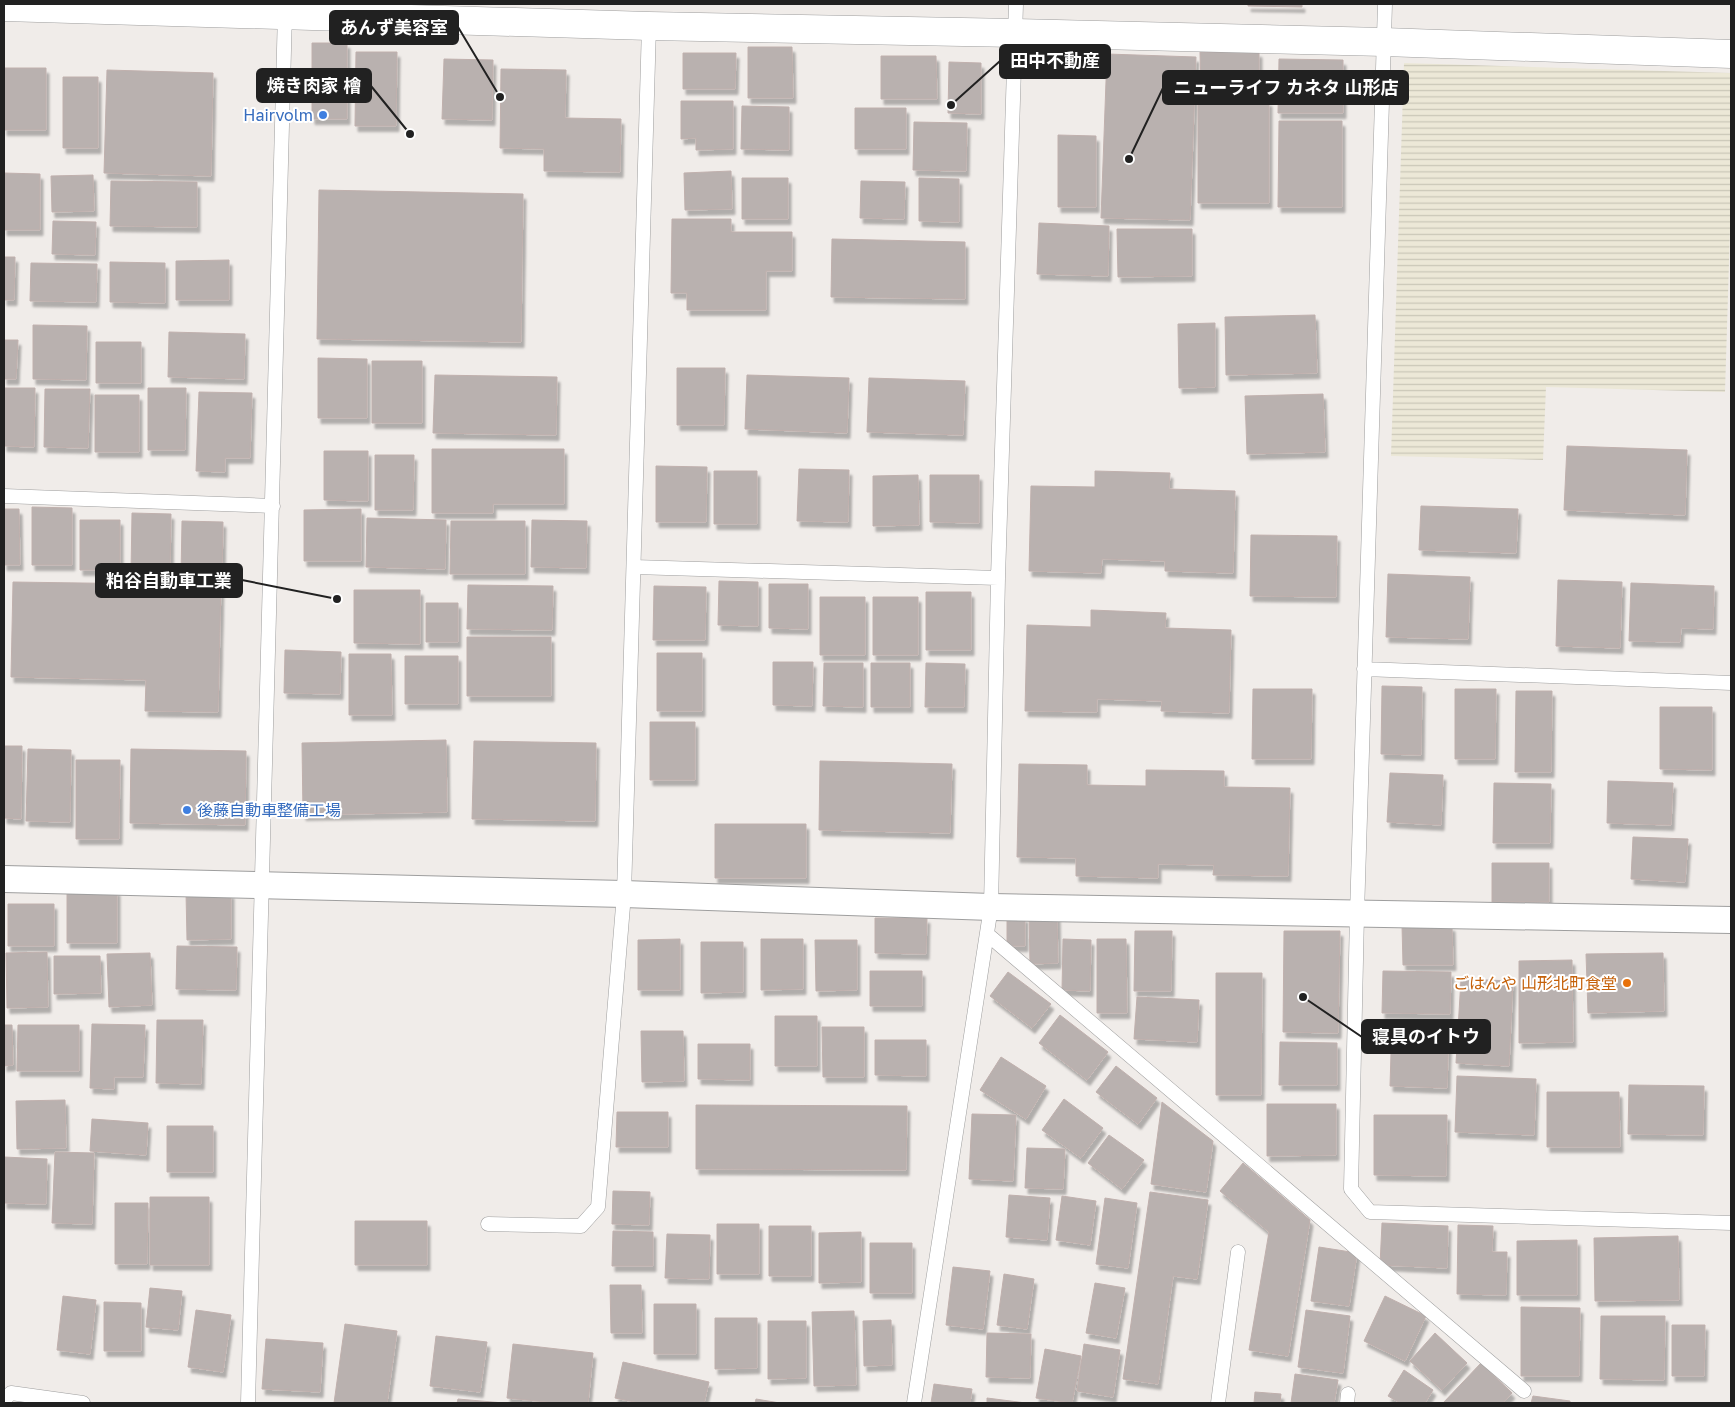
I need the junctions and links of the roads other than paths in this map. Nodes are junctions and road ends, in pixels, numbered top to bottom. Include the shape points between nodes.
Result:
1 (1016, 4) edge
2 (1385, 4) edge
3 (4, 7) edge
4 (285, 9) edge
5 (649, 26) junction
6 (1016, 32) junction
7 (1384, 42) junction
8 (1731, 54) edge
9 (4, 496) edge
10 (273, 506) junction
11 (634, 567) junction
12 (998, 578) junction
13 (1364, 669) junction
14 (1731, 683) edge
15 (4, 879) edge
16 (262, 886) junction
17 (624, 894) junction
18 (991, 907) junction
19 (1356, 914) junction
20 (1731, 920) edge
21 (987, 934) junction
22 (1731, 1223) edge
23 (488, 1224) dead end
24 (1238, 1252) dead end
25 (1524, 1391) dead end
26 (4, 1400) edge
27 (83, 1403) edge
28 (248, 1403) edge
29 (914, 1403) edge
30 (1218, 1403) edge

1 - 6 lane
2 - 7 lane
3 - 4 street
4 - 5 street
4 - 10 lane
5 - 6 street
5 - 11 lane
6 - 7 street
6 - 12 lane
7 - 8 street
7 - 13 lane
9 - 10 lane
10 - 16 lane
11 - 12 lane
11 - 17 lane
12 - 18 lane
13 - 14 lane
13 - 19 lane
15 - 16 street
16 - 17 street
16 - 28 lane
17 - 18 street
17 - 23 lane via 598,1207 581,1226
18 - 19 street
18 - 21 lane
19 - 20 street
19 - 22 lane via 1351,1189 1370,1212
21 - 25 lane
21 - 29 lane
24 - 30 lane
26 - 27 lane via 11,1393

